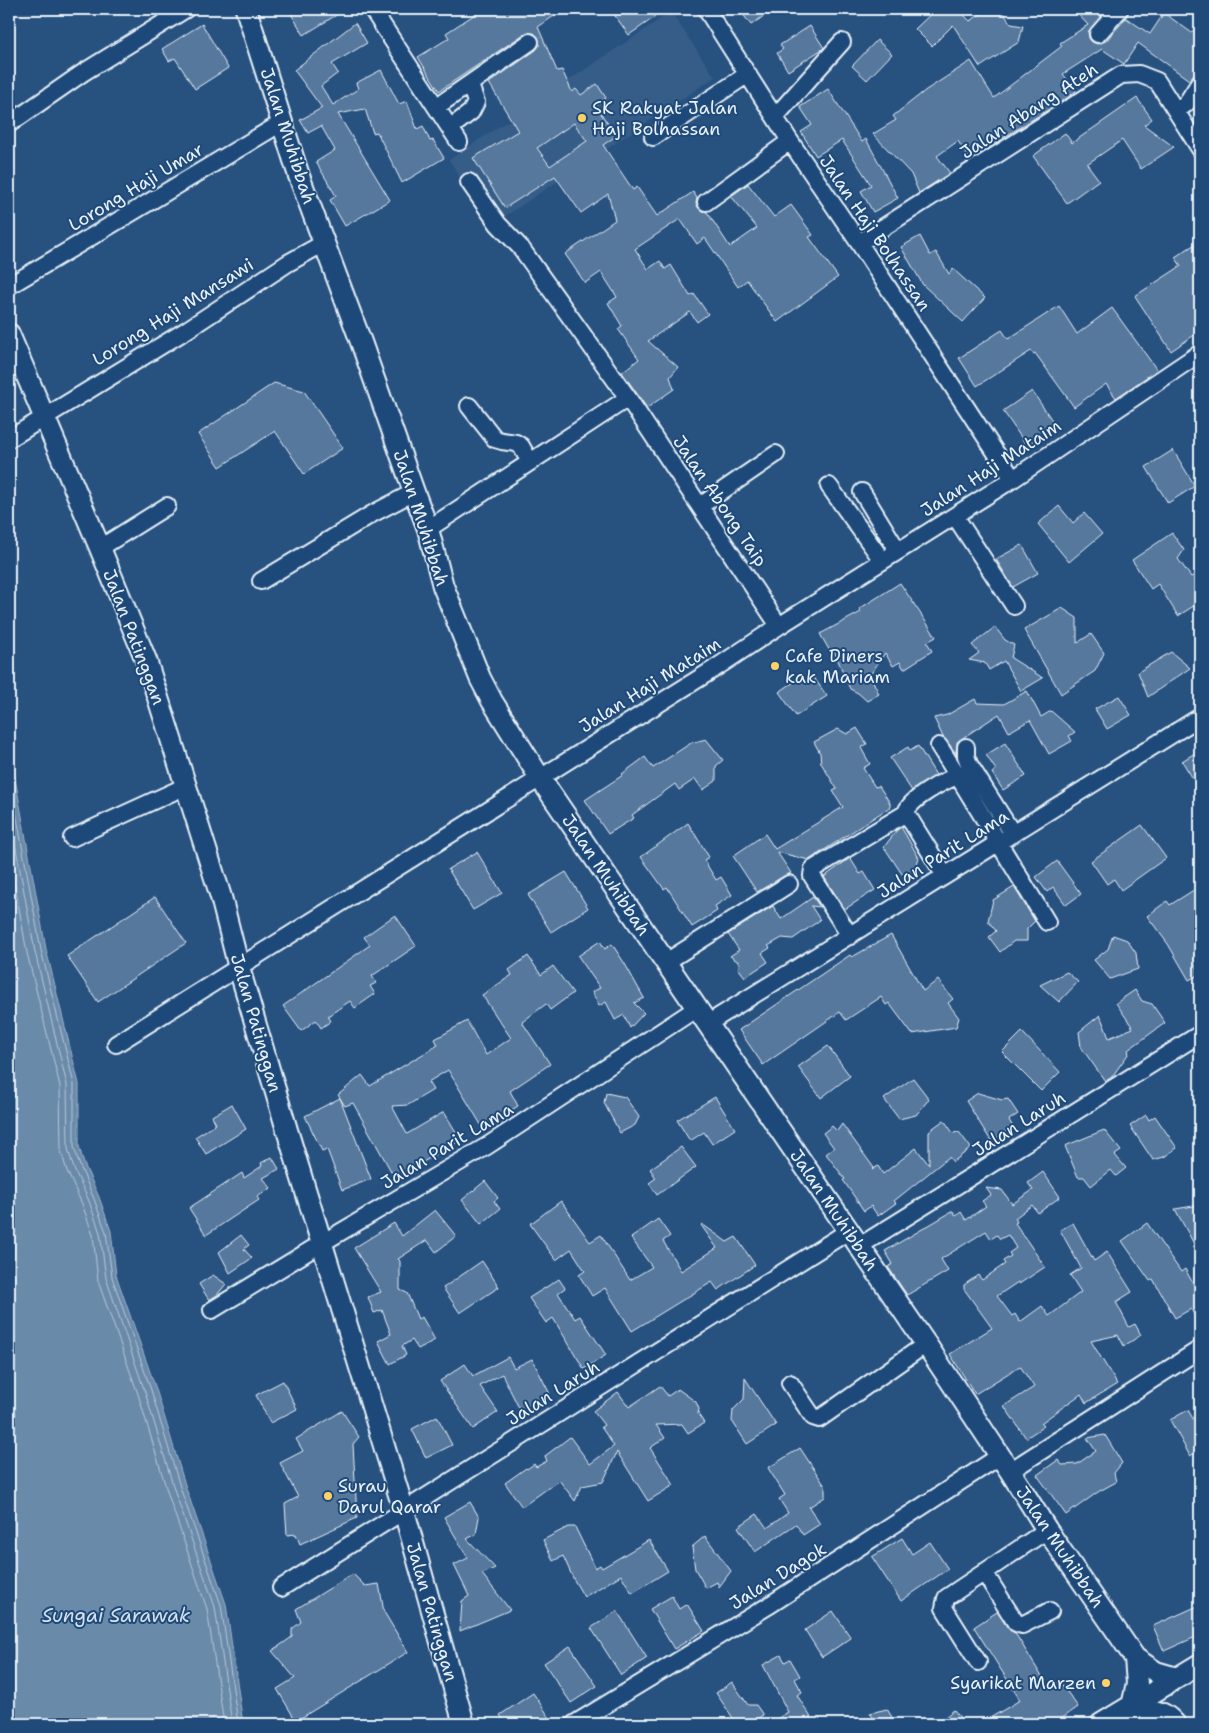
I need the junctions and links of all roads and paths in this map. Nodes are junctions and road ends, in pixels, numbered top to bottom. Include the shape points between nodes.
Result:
1 (186, 9) edge
2 (246, 9) edge
3 (372, 9) edge
4 (706, 9) edge
5 (1120, 9) edge
6 (1098, 34) dead end
7 (530, 42) dead end
8 (842, 42) dead end
9 (748, 74) junction
10 (1200, 82) edge
11 (470, 85) junction
12 (436, 107) junction
13 (1176, 111) junction
14 (775, 117) junction
15 (283, 122) junction
16 (9, 124) edge
17 (450, 128) junction
18 (654, 137) dead end
19 (459, 142) dead end
20 (790, 142) junction
21 (1200, 149) edge
22 (469, 182) dead end
23 (706, 202) dead end
24 (324, 243) junction
25 (859, 243) junction
26 (9, 286) edge
27 (9, 334) edge
28 (1200, 353) edge
29 (628, 398) junction
30 (469, 406) dead end
31 (43, 416) junction
32 (9, 438) edge
33 (776, 454) dead end
34 (530, 462) junction
35 (1013, 478) junction
36 (830, 486) dead end
37 (414, 492) junction
38 (862, 492) dead end
39 (167, 506) dead end
40 (700, 506) junction
41 (954, 516) junction
42 (428, 529) junction
43 (100, 548) junction
44 (898, 551) junction
45 (882, 560) junction
46 (260, 581) dead end
47 (1014, 606) dead end
48 (779, 626) junction
49 (1200, 717) edge
50 (939, 746) dead end
51 (966, 748) dead end
52 (958, 776) junction
53 (540, 778) junction
54 (186, 786) junction
55 (906, 813) junction
56 (1013, 834) junction
57 (72, 838) dead end
58 (999, 842) junction
59 (945, 876) junction
60 (789, 884) dead end
61 (1047, 922) dead end
62 (850, 936) junction
63 (666, 962) junction
64 (239, 968) junction
65 (702, 1016) junction
66 (1200, 1034) edge
67 (116, 1044) dead end
68 (853, 1239) junction
69 (322, 1242) junction
70 (212, 1310) dead end
71 (926, 1344) junction
72 (1200, 1349) edge
73 (790, 1383) dead end
74 (1005, 1464) junction
75 (404, 1511) junction
76 (1047, 1530) junction
77 (984, 1572) junction
78 (281, 1588) dead end
79 (1050, 1611) dead end
80 (1134, 1658) junction
81 (978, 1662) dead end
82 (1200, 1664) edge
83 (1200, 1673) edge
84 (1177, 1678) junction
85 (1125, 1717) edge
86 (464, 1724) edge
87 (574, 1724) edge
88 (1101, 1724) edge
89 (1175, 1724) edge

1 - 16 street via 84,72
2 - 15 main road, Jalan Muhibbah
3 - 12 street
4 - 9 street, Jalan Haji Bolhassan
5 - 6 street
7 - 11 street
8 - 14 street
9 - 14 street, Jalan Haji Bolhassan
9 - 18 street
10 - 13 street via 1186,104
11 - 12 street
11 - 17 street via 476,102 471,112
12 - 17 street
13 - 21 street, Jalan Abang Ateh
13 - 25 street, Jalan Abang Ateh via 1157,81 1139,74 1121,75
14 - 20 street, Jalan Haji Bolhassan
15 - 24 main road, Jalan Muhibbah
15 - 26 street, Lorong Haji Umar
17 - 19 street
20 - 23 street
20 - 25 street, Jalan Haji Bolhassan
22 - 29 street, Jalan Abong Taip via 498,224 521,248
24 - 31 street, Lorong Haji Mansawi
24 - 37 main road, Jalan Muhibbah
25 - 35 street, Jalan Haji Bolhassan
27 - 31 main road, Jalan Patinggan
28 - 35 street, Jalan Haji Mataim
29 - 34 street
29 - 40 street, Jalan Abong Taip
30 - 34 street via 495,439 516,443
31 - 32 street, Lorong Haji Mansawi
31 - 43 main road, Jalan Patinggan
33 - 40 street
34 - 42 street
35 - 41 street, Jalan Haji Mataim
36 - 45 street
37 - 42 main road, Jalan Muhibbah
37 - 46 street
38 - 44 street
39 - 43 street
40 - 48 street, Jalan Abong Taip
41 - 44 street, Jalan Haji Mataim
41 - 47 street
42 - 53 main road, Jalan Muhibbah via 443,586 480,678
43 - 54 main road, Jalan Patinggan via 146,660
44 - 45 street, Jalan Haji Mataim
45 - 48 street, Jalan Haji Mataim
48 - 53 street, Jalan Haji Mataim
49 - 56 street, Jalan Parit Lama
50 - 52 street
51 - 56 street via 969,764
52 - 55 street via 912,802
52 - 58 street
53 - 63 main road, Jalan Muhibbah
53 - 64 street, Jalan Haji Mataim
54 - 57 street
54 - 64 main road, Jalan Patinggan via 221,897
55 - 59 street
55 - 62 street via 813,869 812,876
56 - 58 street, Jalan Parit Lama
58 - 59 street, Jalan Parit Lama
58 - 61 street
59 - 62 street, Jalan Parit Lama
60 - 63 street
62 - 65 street, Jalan Parit Lama
63 - 65 main road, Jalan Muhibbah
64 - 67 street, Jalan Haji Mataim
64 - 69 main road, Jalan Patinggan
65 - 68 main road, Jalan Muhibbah
65 - 69 street, Jalan Parit Lama
66 - 68 street, Jalan Laruh
68 - 71 main road, Jalan Muhibbah
68 - 75 street, Jalan Laruh
69 - 70 street, Jalan Parit Lama
69 - 75 main road, Jalan Patinggan
71 - 73 street via 819,1419 813,1417
71 - 74 main road, Jalan Muhibbah
72 - 74 street, Jalan Dagok
74 - 76 main road, Jalan Muhibbah
74 - 87 street, Jalan Dagok
75 - 78 street, Jalan Laruh
75 - 86 main road, Jalan Patinggan
76 - 77 street
76 - 80 main road, Jalan Muhibbah
77 - 79 street via 1016,1623 1022,1625
77 - 81 street via 946,1598 944,1608
80 - 84 main road, Jalan Muhibbah via 1156,1672
80 - 85 main road, Jalan Muhibbah via 1137,1684
82 - 84 main road
83 - 85 main road
84 - 85 main road
85 - 88 main road
85 - 89 main road via 1150,1710 1160,1712

